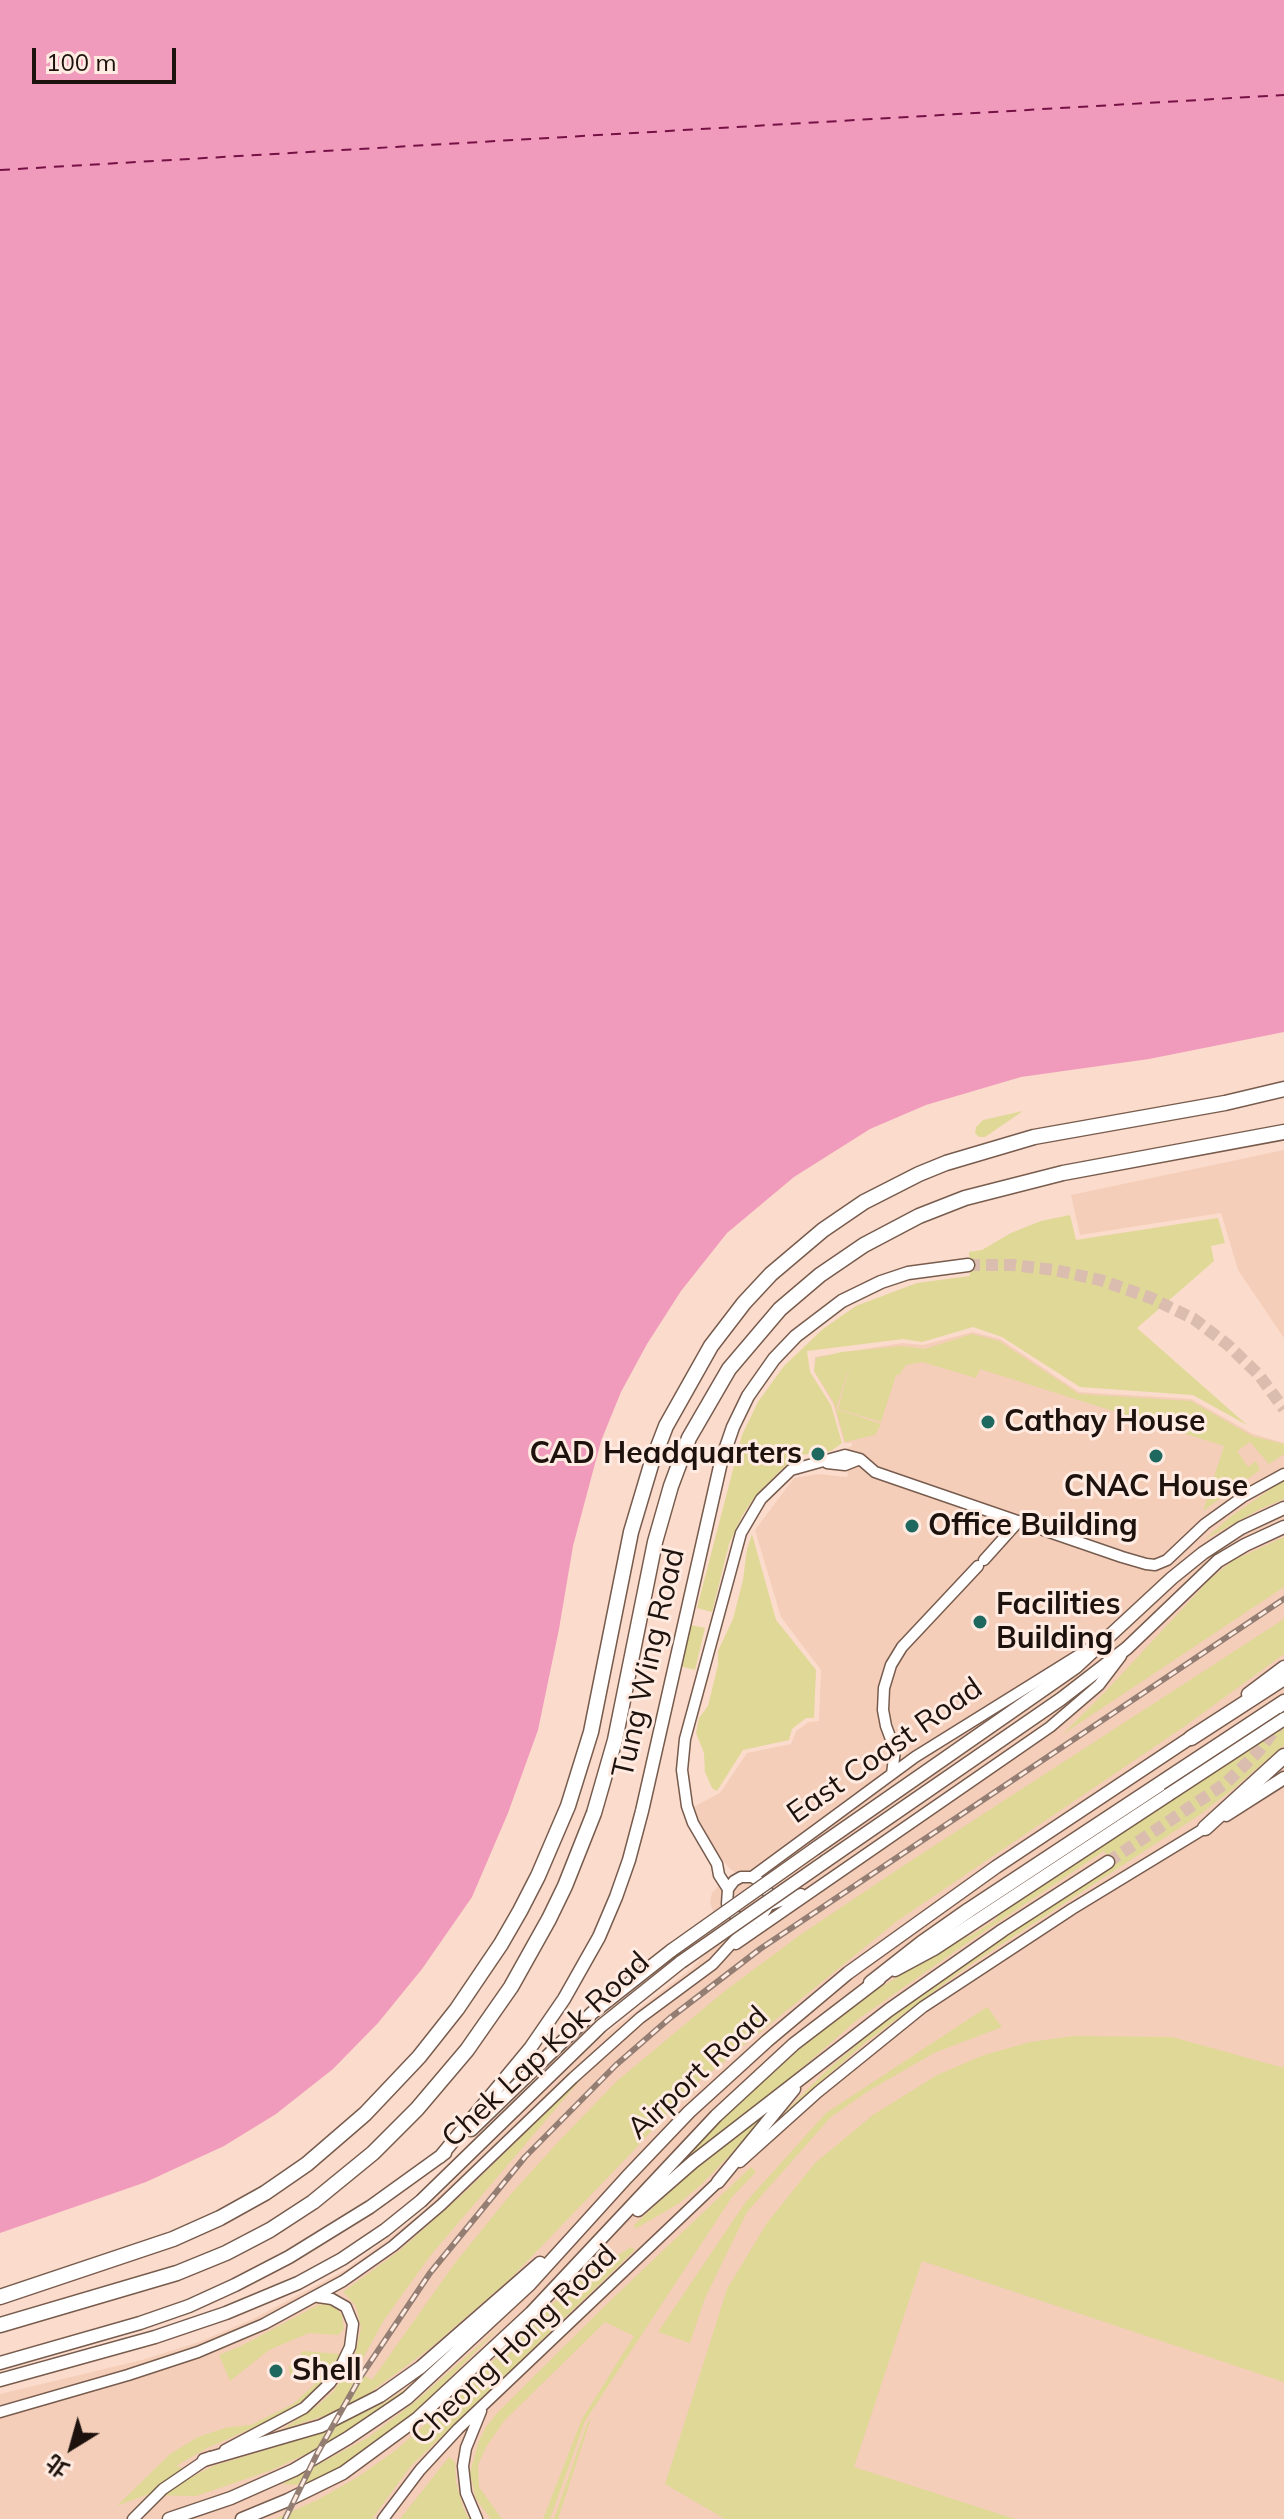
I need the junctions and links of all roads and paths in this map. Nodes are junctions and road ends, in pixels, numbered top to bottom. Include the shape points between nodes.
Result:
1 (1284, 1089) edge
2 (1284, 1132) edge
3 (968, 1265) tunnel mouth
4 (1284, 1474) edge
5 (1284, 1508) edge
6 (1019, 1521) junction
7 (1284, 1527) edge
8 (1114, 1633) junction
9 (1127, 1648) junction
10 (1284, 1667) edge
11 (1284, 1678) edge
12 (1284, 1702) edge
13 (1284, 1719) edge
14 (1191, 1738) junction
15 (892, 1741) junction
16 (1284, 1756) edge
17 (915, 1757) junction
18 (892, 1774) junction
19 (1284, 1778) edge
20 (1205, 1828) junction
21 (1108, 1862) tunnel mouth
22 (717, 1864) junction
23 (747, 1877) junction
24 (728, 1889) junction
25 (809, 1892) junction
26 (769, 1905) junction
27 (736, 1917) junction
28 (753, 1920) junction
29 (730, 1946) junction
30 (713, 1964) junction
31 (871, 1983) junction
32 (812, 2068) junction
33 (440, 2157) junction
34 (718, 2182) junction
35 (568, 2240) junction
36 (590, 2252) junction
37 (0, 2297) edge
38 (316, 2297) junction
39 (0, 2325) edge
40 (0, 2363) edge
41 (0, 2380) edge
42 (485, 2404) junction
43 (0, 2412) edge
44 (204, 2460) junction
45 (133, 2519) edge
46 (169, 2519) edge
47 (242, 2519) edge
48 (383, 2519) edge
49 (477, 2519) edge

1 - 37 highway via 1050,1134 946,1163 864,1202 771,1274 711,1346 666,1426 631,1532 594,1721 568,1806 520,1911 457,2009 365,2114 265,2193 173,2239
2 - 39 highway via 1063,1173 965,1198 864,1245 790,1300 729,1369 689,1438 655,1542 615,1740 590,1826 531,1953 467,2050 373,2153 270,2230 177,2273
3 - 33 main road, Tung Wing Road via 908,1273 842,1301 790,1342 748,1396 718,1476 642,1811 616,1897 589,1957 557,2009
4 - 6 street via 1205,1524 1161,1563 1146,1564
5 - 8 main road, East Coast Road via 1203,1553
6 - 15 street via 891,1665 883,1710
6 - 22 street via 875,1472 860,1459 791,1470 761,1499 732,1560 685,1739 683,1791 693,1823
7 - 9 main road via 1218,1561
8 - 17 street, East Coast Road
8 - 33 main road, Chek Lap Kok Road, bridge via 1076,1667 672,1950 592,2013
9 - 25 street via 1099,1685 1050,1727
9 - 41 main road, Chek Lap Kok Road, bridge via 1041,1714 681,1962 601,2026 421,2201 342,2259 204,2321
10 - 14 main road
11 - 14 highway, Airport Road
12 - 31 highway, Airport Road via 957,1918
13 - 31 main road, bridge via 934,1949
14 - 35 main road, Airport Road via 848,1973 689,2112
15 - 17 street
15 - 18 street
16 - 20 highway
17 - 18 street, East Coast Road
18 - 23 street, East Coast Road
19 - 20 main road
20 - 34 street via 923,2007
21 - 32 main road via 939,1974
22 - 23 street
22 - 24 street
23 - 24 street, East Coast Road
23 - 26 street via 765,1885
24 - 27 street via 727,1904
25 - 26 street
25 - 29 street
26 - 28 street
27 - 28 street
27 - 30 street
28 - 29 street
29 - 30 street
30 - 38 street via 640,2018 393,2246
31 - 36 main road, Airport Road via 716,2116
32 - 34 main road
32 - 36 main road
33 - 40 main road, Chek Lap Kok Road via 370,2207 235,2285 140,2323
34 - 42 street, Cheong Hong Road
35 - 44 main road via 380,2396 321,2426
35 - 46 main road, Airport Road via 487,2326 381,2417 264,2484
36 - 47 main road, Airport Road via 394,2438 343,2473
38 - 43 street via 198,2352
38 - 44 street via 346,2307 353,2324 350,2347 330,2383 286,2419
42 - 48 street, Cheong Hong Road via 431,2457
42 - 49 street via 463,2466
44 - 45 street

